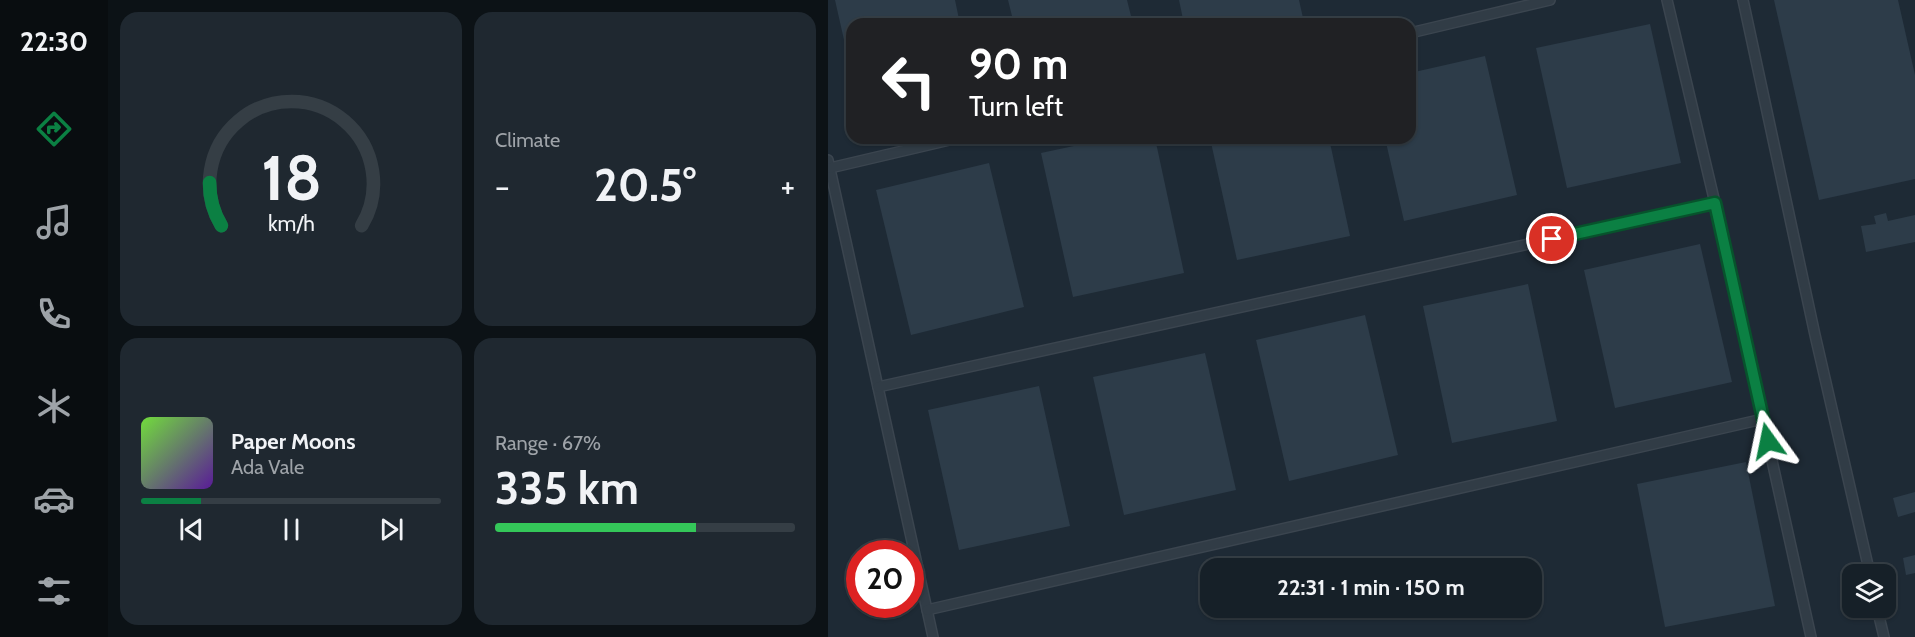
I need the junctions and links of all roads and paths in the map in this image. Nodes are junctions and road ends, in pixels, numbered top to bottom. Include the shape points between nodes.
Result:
1 (1550, 0) edge
2 (1668, 0) edge
3 (1743, 0) edge
4 (1416, 32) edge
5 (928, 144) edge
6 (829, 164) edge
7 (1715, 203) junction
8 (878, 387) junction
9 (1763, 419) junction
10 (1868, 564) edge
11 (927, 610) junction
12 (1879, 618) edge
13 (933, 637) edge
14 (1811, 637) edge
15 (1884, 637) edge

1 - 4 lane
2 - 7 lane
3 - 10 lane
5 - 6 lane
6 - 8 lane
7 - 8 lane
7 - 9 lane
8 - 11 lane
9 - 11 lane
9 - 14 lane
11 - 13 lane
12 - 15 lane

